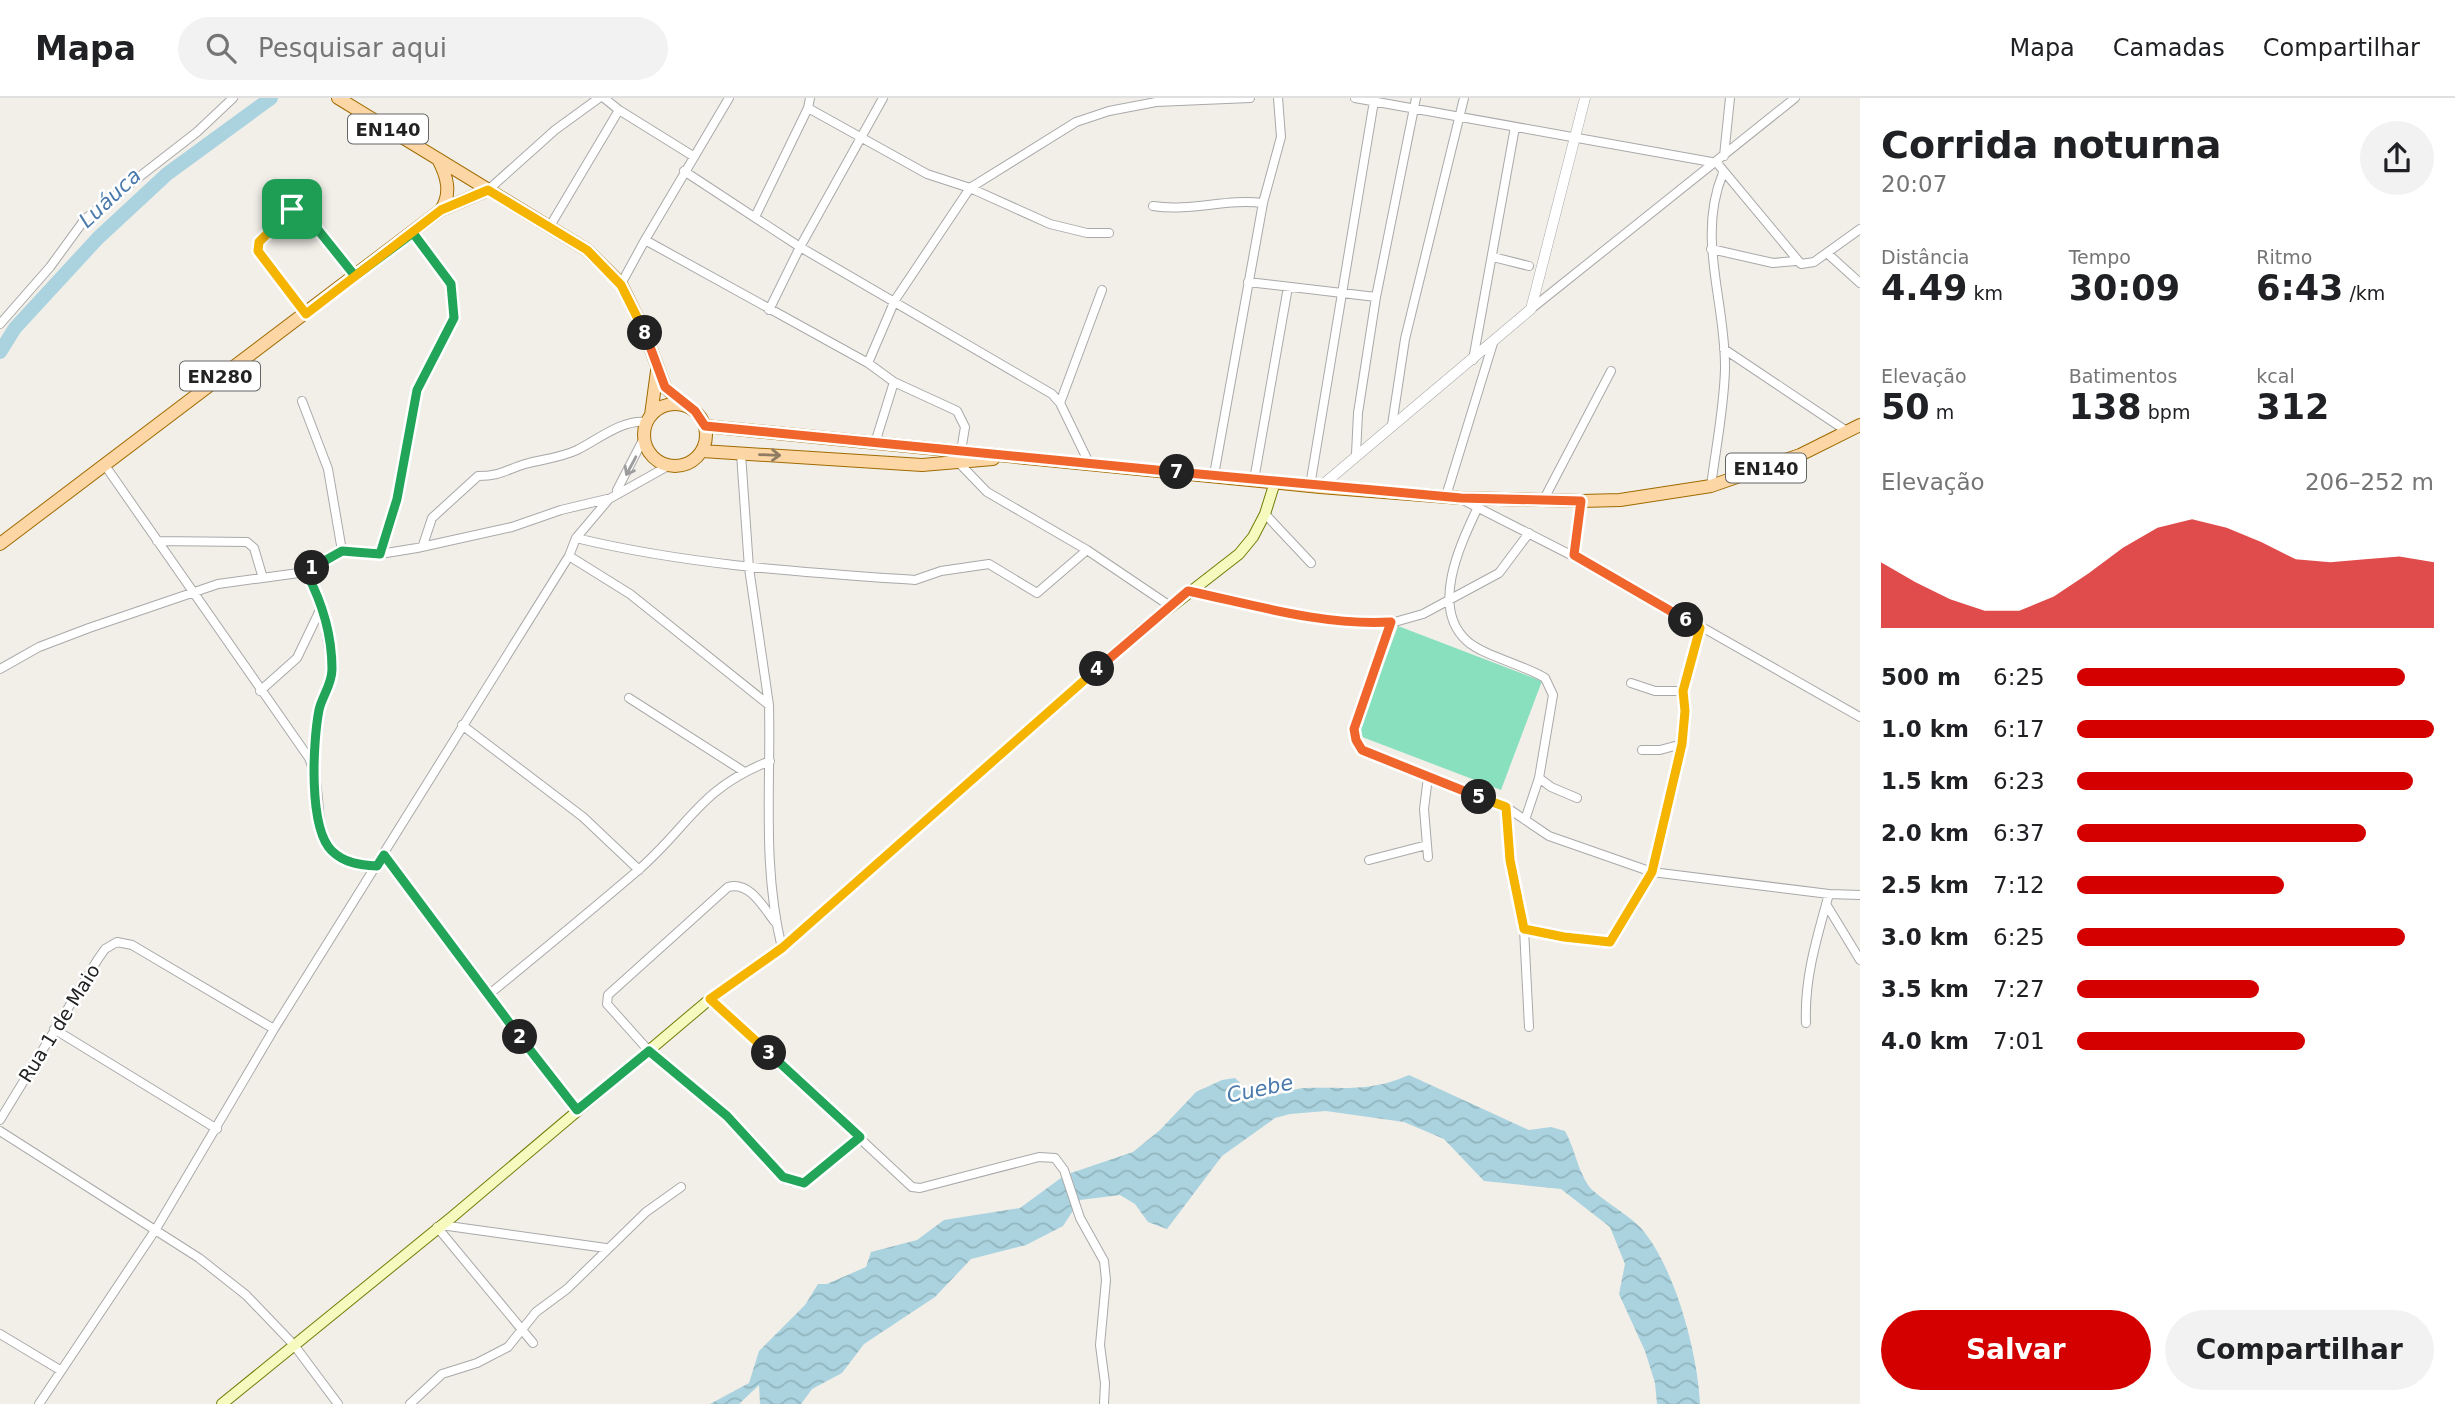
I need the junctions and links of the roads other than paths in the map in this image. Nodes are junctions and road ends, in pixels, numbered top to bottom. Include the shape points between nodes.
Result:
1 (233, 98) edge
2 (338, 98) edge
3 (601, 98) edge
4 (729, 98) edge
5 (810, 98) edge
6 (883, 98) edge
7 (1250, 98) edge
8 (1278, 98) edge
9 (1355, 98) edge
10 (1416, 98) edge
11 (1464, 98) edge
12 (1585, 98) edge
13 (1730, 98) edge
14 (1795, 98) edge
15 (1374, 101) junction
16 (808, 108) junction
17 (1413, 109) junction
18 (619, 110) junction
19 (1459, 115) junction
20 (1515, 127) junction
21 (861, 136) junction
22 (1575, 138) junction
23 (693, 156) junction
24 (438, 159) junction
25 (1720, 159) junction
26 (684, 171) junction
27 (1723, 173) junction
28 (970, 188) junction
29 (488, 190) junction
30 (1263, 203) junction
31 (1153, 206) dead end
32 (441, 210) junction
33 (755, 217) junction
34 (550, 226) junction
35 (1860, 229) edge
36 (413, 233) junction
37 (1109, 233) dead end
38 (645, 240) junction
39 (800, 247) junction
40 (1710, 249) junction
41 (1827, 253) junction
42 (1493, 257) junction
43 (1796, 261) junction
44 (1529, 267) dead end
45 (355, 276) junction
46 (1248, 282) junction
47 (1860, 283) edge
48 (621, 285) junction
49 (1288, 286) junction
50 (1102, 290) dead end
51 (1342, 292) junction
52 (1376, 297) junction
53 (895, 300) junction
54 (1531, 309) junction
55 (769, 310) junction
56 (306, 314) junction
57 (0, 324) edge
58 (1493, 344) junction
59 (1724, 349) junction
60 (1473, 360) junction
61 (868, 363) junction
62 (657, 371) junction
63 (1611, 371) dead end
64 (894, 382) junction
65 (302, 401) dead end
66 (1060, 402) junction
67 (686, 406) junction
68 (649, 418) junction
69 (1392, 425) junction
70 (1860, 425) edge
71 (705, 426) junction
72 (1848, 432) junction
73 (644, 438) junction
74 (875, 443) junction
75 (702, 451) junction
76 (741, 454) junction
77 (1356, 454) junction
78 (960, 457) junction
79 (104, 464) junction
80 (668, 466) junction
81 (1090, 466) junction
82 (1214, 475) junction
83 (1254, 480) junction
84 (1275, 482) junction
85 (1711, 486) junction
86 (1315, 487) junction
87 (616, 493) junction
88 (1446, 496) junction
89 (1461, 498) junction
90 (608, 499) junction
91 (1544, 499) junction
92 (1581, 501) junction
93 (1477, 509) junction
94 (1265, 514) junction
95 (1529, 533) junction
96 (576, 538) junction
97 (157, 541) junction
98 (0, 544) edge
99 (424, 545) junction
100 (1087, 550) junction
101 (342, 551) junction
102 (380, 554) junction
103 (1574, 555) junction
104 (569, 556) junction
105 (1311, 563) dead end
106 (749, 568) junction
107 (306, 572) junction
108 (262, 576) junction
109 (192, 591) junction
110 (1188, 591) junction
111 (1448, 599) junction
112 (321, 604) junction
113 (1170, 606) junction
114 (1391, 622) junction
115 (1700, 628) junction
116 (0, 669) edge
117 (1631, 683) dead end
118 (260, 691) junction
119 (1683, 691) junction
120 (629, 698) dead end
121 (769, 705) junction
122 (1860, 717) edge
123 (462, 725) junction
124 (1682, 744) junction
125 (1642, 750) dead end
126 (770, 761) junction
127 (313, 766) junction
128 (743, 771) junction
129 (1428, 777) junction
130 (1539, 778) junction
131 (1577, 798) dead end
132 (1506, 807) junction
133 (1525, 820) junction
134 (1427, 845) junction
135 (384, 855) junction
136 (1429, 857) dead end
137 (1368, 860) dead end
138 (377, 866) junction
139 (639, 870) junction
140 (1652, 872) junction
141 (1860, 895) edge
142 (1828, 899) junction
143 (775, 922) junction
144 (1524, 929) junction
145 (782, 948) junction
146 (1860, 960) edge
147 (488, 996) junction
148 (710, 999) junction
149 (1806, 1023) dead end
150 (1529, 1027) dead end
151 (54, 1029) junction
152 (274, 1029) junction
153 (649, 1051) junction
154 (577, 1110) junction
155 (0, 1120) edge
156 (217, 1129) junction
157 (0, 1131) edge
158 (860, 1137) junction
159 (681, 1187) dead end
160 (439, 1226) junction
161 (156, 1228) junction
162 (606, 1248) junction
163 (521, 1328) junction
164 (0, 1334) edge
165 (533, 1343) dead end
166 (294, 1345) junction
167 (60, 1370) junction
168 (39, 1404) edge
169 (222, 1404) edge
170 (338, 1404) edge
171 (410, 1404) edge
172 (1104, 1404) edge

1 - 57 street via 197,132 85,219
2 - 24 main road, EN140
3 - 18 street
3 - 29 street via 555,130
4 - 23 street
5 - 16 street
6 - 21 street
7 - 28 street via 1156,102 1109,111 1076,122
8 - 30 street via 1281,137
9 - 15 street
10 - 17 street
11 - 19 street
12 - 22 street
13 - 25 street
14 - 25 street
15 - 17 street
15 - 51 street
16 - 21 street
16 - 33 street
17 - 19 street
17 - 52 street
18 - 23 street
18 - 34 street
19 - 20 street
19 - 69 street via 1405,339
20 - 22 street
20 - 42 street
21 - 28 street via 927,174
21 - 39 street
22 - 25 street
22 - 54 street
23 - 26 street
24 - 29 main road, EN140
24 - 32 main road via 447,184
25 - 27 street
25 - 54 street
26 - 33 street
26 - 38 street
27 - 40 street via 1716,191
27 - 43 street
28 - 37 street via 1050,224
28 - 53 street
29 - 32 main road, EN280
29 - 34 main road, EN140
30 - 31 street via 1238,200 1177,210
30 - 46 street
32 - 36 main road, EN280
33 - 39 street
34 - 48 main road, EN140 via 587,250
35 - 41 street
36 - 45 main road, EN280
36 - 102 street via 451,284 454,318 417,390 397,499
38 - 48 street
38 - 55 street
39 - 53 street
39 - 55 street
40 - 43 street via 1773,263
40 - 59 street
41 - 43 street via 1807,264
41 - 47 street
42 - 44 street
42 - 60 street
45 - 56 main road, EN280
45 - 56 street via 303,211 292,209 259,242 258,251
46 - 49 street
46 - 82 street
48 - 62 main road, EN140 via 645,333
49 - 51 street
49 - 83 street
50 - 66 street
51 - 52 street
51 - 86 street
52 - 77 street
53 - 61 street
53 - 66 street
54 - 58 street
55 - 61 street
56 - 79 main road, EN280
58 - 60 street
58 - 88 street
59 - 72 street
59 - 85 street
60 - 69 street
61 - 64 street
62 - 67 main road, EN140 via 665,387
62 - 68 main road, EN140
63 - 91 street
64 - 74 street
64 - 78 street via 957,411 965,427
65 - 101 street via 328,469
66 - 81 street
67 - 68 main road via 662,407
67 - 71 main road, EN140
68 - 73 main road, EN140
68 - 99 street via 621,426 551,460 526,464 499,476 478,476 432,518
69 - 77 street
70 - 72 main road, EN140
71 - 74 main road, EN140
71 - 75 main road
72 - 85 main road, EN140 via 1800,455
73 - 80 main road via 652,456
73 -> 87 street
74 - 78 main road, EN140
75 - 76 main road, EN140
75 - 80 main road via 688,464
76 -> 78 main road, EN140 via 922,466
76 - 106 street
77 - 86 street
78 - 81 main road, EN140 via 1011,457
78 - 100 street via 987,492
79 - 97 street
79 - 98 main road, EN280
80 - 87 street
81 - 82 main road, EN140
82 - 83 main road, EN140
83 - 84 main road, EN140
84 - 86 main road, EN140
84 - 94 main road
85 - 92 main road, EN140
86 - 88 main road, EN140
87 - 90 street
88 - 89 main road, EN140
89 - 91 main road, EN140
89 - 93 street
90 - 96 street
90 - 99 street via 512,527
91 - 92 main road, EN140
92 - 103 street
93 - 95 street
93 - 111 street
94 - 105 street
94 - 110 main road via 1239,554
95 - 103 street
95 - 111 street via 1499,573
96 - 104 street
96 - 106 street via 644,554
97 - 108 street via 247,542 254,548
97 - 109 street
99 - 102 street
100 - 106 street via 1037,593 989,564 915,580
100 - 113 street
101 - 102 street
101 - 107 street
103 - 115 street
104 - 121 street via 630,594
104 - 123 street
106 - 121 street
107 - 108 street
107 - 112 street
108 - 109 street
109 - 116 street via 39,647
109 - 118 street
110 - 113 main road
110 - 114 street via 1367,624
111 - 114 street via 1423,614
111 - 130 street via 1453,622 1467,642 1545,678 1553,695
112 - 118 street via 297,658
112 - 127 street via 332,669 319,710
113 - 145 main road
114 - 129 street via 1354,729 1356,740 1362,750
115 - 119 street
115 - 122 street
117 - 119 street via 1655,691
118 - 127 street
119 - 124 street
120 - 128 street
121 - 126 street
123 - 135 street
123 - 139 street via 583,817
124 - 125 street
124 - 140 street
126 - 128 street
126 - 143 street via 768,853
127 - 138 street via 323,840 348,862
128 - 139 street via 697,806
129 - 132 street
129 - 134 street via 1424,809
130 - 131 street
130 - 133 street
132 - 133 street
132 - 144 street via 1510,860
133 - 140 street via 1549,836
134 - 136 street
134 - 137 street
135 - 138 street
135 - 147 street
138 - 152 street
139 - 147 street
140 - 142 street
140 - 144 street via 1610,942
141 - 142 street
142 - 146 street
142 - 149 street via 1810,967
143 - 145 street
143 - 153 street via 749,890 728,887 608,995 607,1004
144 - 150 street
145 - 148 main road
147 - 154 street
148 - 153 main road
148 - 158 street
151 - 152 street, Rua 1 de Maio via 105,949 124,942
151 - 155 street, Rua 1 de Maio
151 - 156 street
152 - 156 street
153 - 154 main road
153 - 158 street via 727,1116 792,1182 807,1182
154 - 160 main road
156 - 161 street
157 - 161 street
158 - 172 street via 912,1187 1049,1156 1064,1170 1105,1271 1100,1345
159 - 162 street
160 - 162 street
160 - 163 street
160 - 166 main road
161 - 166 street via 246,1296
161 - 167 street
162 - 163 street
163 - 165 street
163 - 171 street via 508,1347 442,1374
164 - 167 street
166 - 169 main road
166 - 170 street
167 - 168 street

